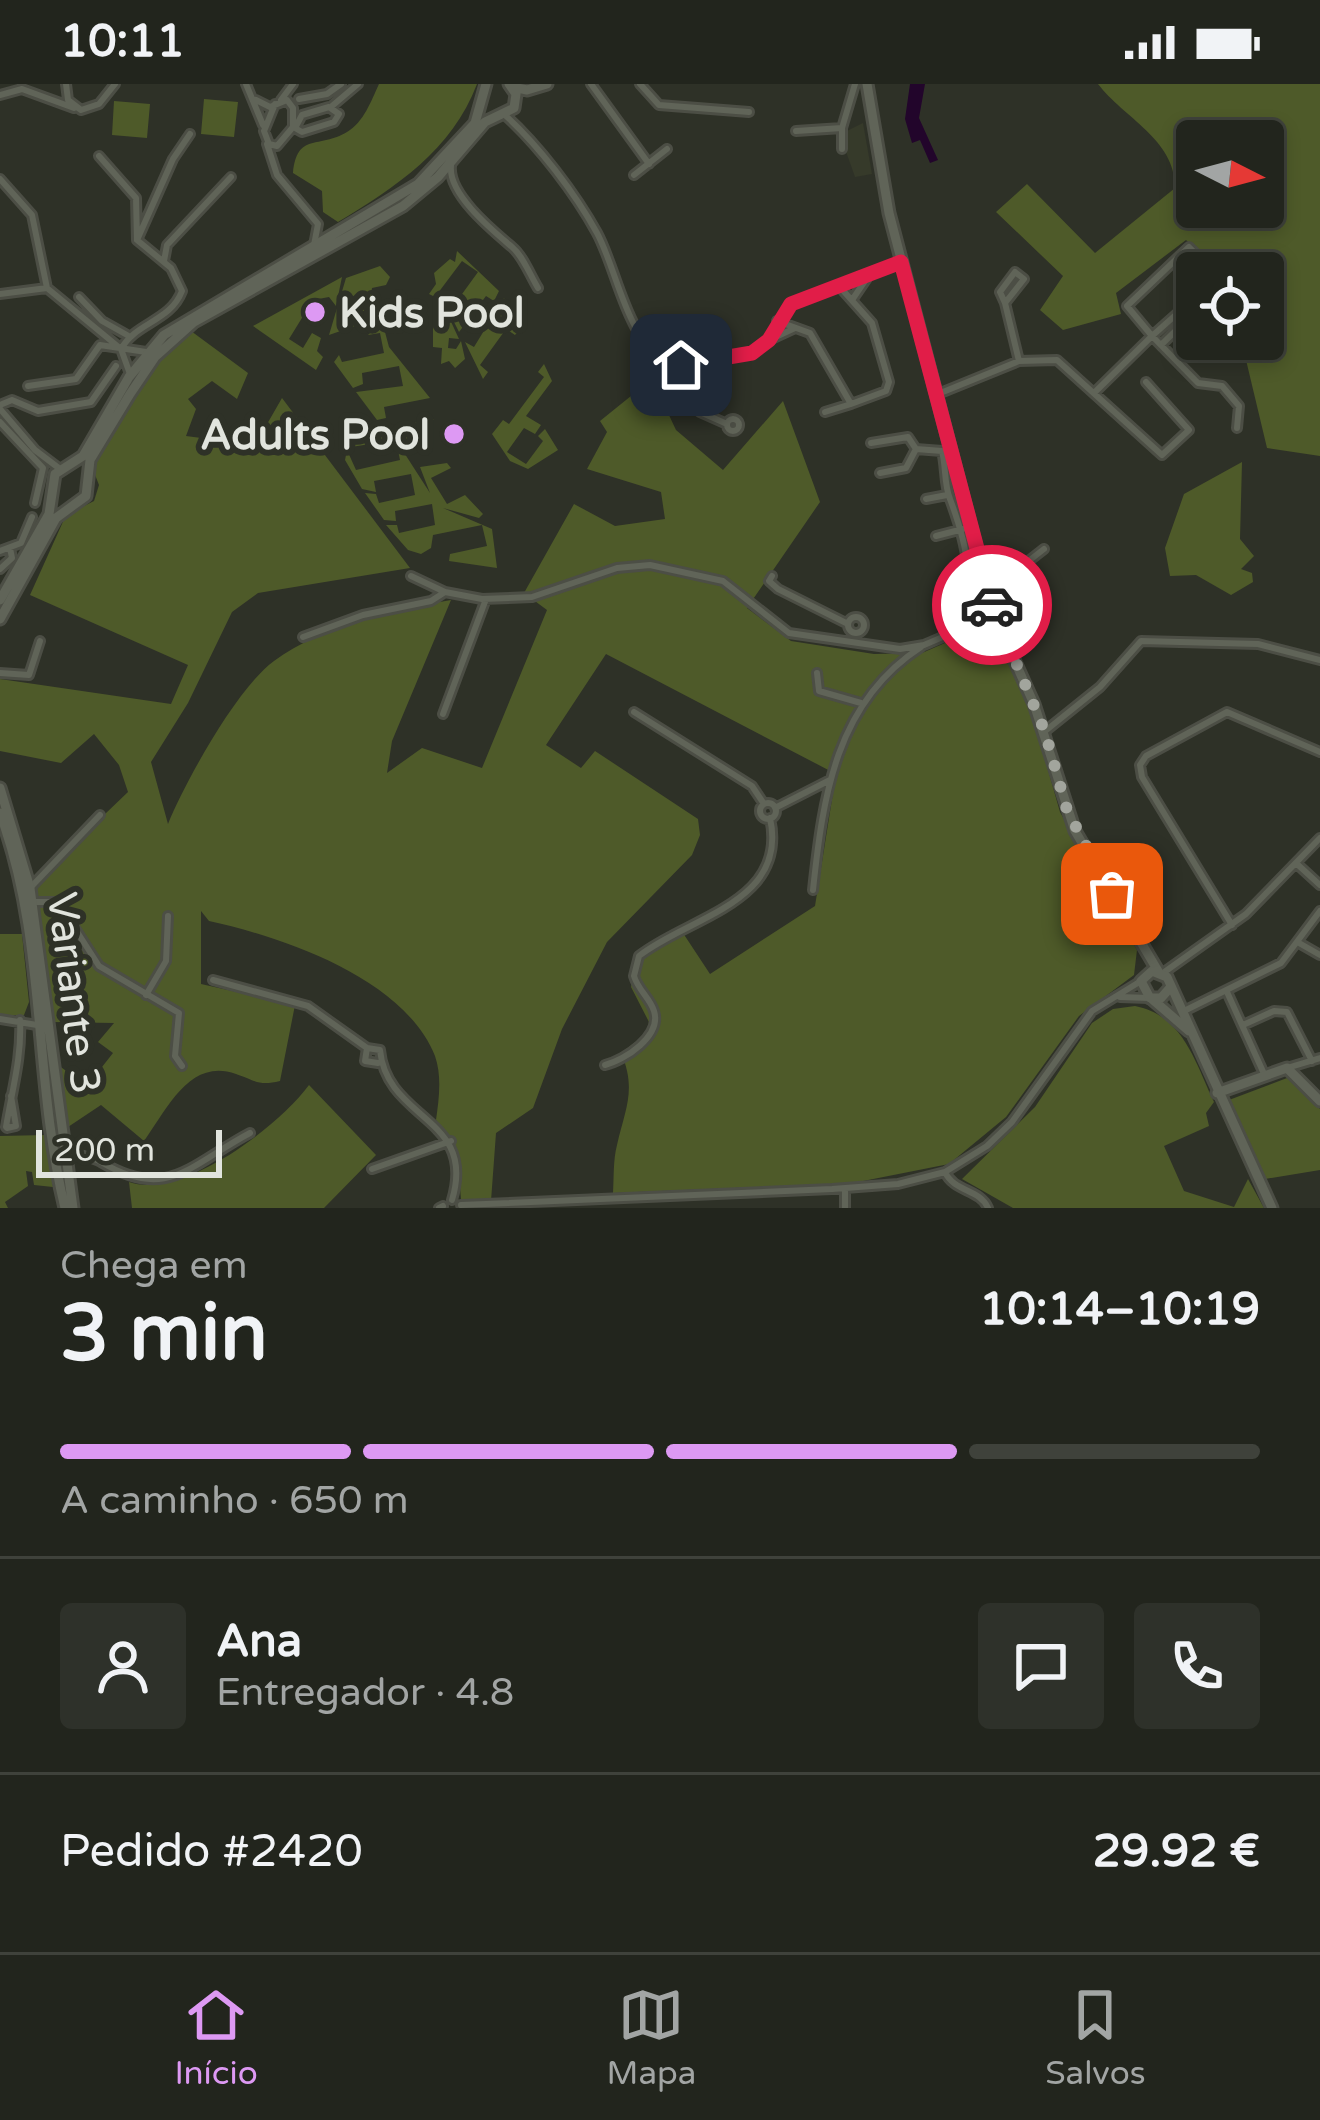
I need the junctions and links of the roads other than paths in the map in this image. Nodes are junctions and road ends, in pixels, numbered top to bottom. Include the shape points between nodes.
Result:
1 (64, 84) edge
2 (115, 84) edge
3 (246, 84) edge
4 (293, 84) edge
5 (341, 84) edge
6 (358, 84) edge
7 (591, 84) edge
8 (640, 84) edge
9 (855, 84) edge
10 (867, 84) edge
11 (546, 85) edge
12 (511, 86) edge
13 (485, 89) edge
14 (0, 95) edge
15 (299, 99) junction
16 (256, 100) junction
17 (341, 100) junction
18 (56, 101) junction
19 (278, 102) junction
20 (74, 107) junction
21 (329, 107) junction
22 (293, 108) junction
23 (509, 111) junction
24 (338, 112) junction
25 (749, 112) dead end
26 (294, 123) junction
27 (842, 128) junction
28 (796, 131) dead end
29 (190, 134) dead end
30 (265, 135) junction
31 (277, 146) junction
32 (667, 149) dead end
33 (842, 149) dead end
34 (99, 156) dead end
35 (271, 156) junction
36 (452, 162) junction
37 (649, 164) junction
38 (634, 175) dead end
39 (231, 177) dead end
40 (0, 179) edge
41 (435, 180) junction
42 (454, 184) junction
43 (310, 214) junction
44 (346, 230) junction
45 (137, 240) junction
46 (312, 248) junction
47 (1176, 259) edge
48 (164, 261) junction
49 (901, 262) junction
50 (869, 275) junction
51 (838, 286) junction
52 (538, 287) dead end
53 (46, 288) junction
54 (0, 294) edge
55 (79, 297) dead end
56 (851, 300) junction
57 (1005, 303) junction
58 (1176, 315) edge
59 (777, 321) junction
60 (799, 327) junction
61 (1176, 331) edge
62 (129, 336) junction
63 (1152, 336) junction
64 (769, 340) junction
65 (1161, 345) junction
66 (121, 349) junction
67 (149, 350) junction
68 (1019, 361) junction
69 (681, 365) junction
70 (116, 366) dead end
71 (129, 377) junction
72 (1146, 382) dead end
73 (28, 386) dead end
74 (1094, 393) junction
75 (938, 394) junction
76 (851, 404) junction
77 (825, 412) dead end
78 (1, 413) edge
79 (728, 424) dead end
80 (1237, 428) dead end
81 (872, 443) dead end
82 (916, 448) junction
83 (880, 473) dead end
84 (58, 476) junction
85 (88, 481) junction
86 (947, 495) junction
87 (926, 499) dead end
88 (35, 503) dead end
89 (73, 504) junction
90 (32, 517) dead end
91 (963, 529) junction
92 (935, 536) dead end
93 (10, 548) junction
94 (1044, 549) dead end
95 (0, 551) edge
96 (0, 569) edge
97 (412, 576) dead end
98 (772, 576) dead end
99 (445, 592) junction
100 (989, 592) junction
101 (486, 599) junction
102 (0, 600) edge
103 (994, 615) junction
104 (0, 620) edge
105 (848, 624) junction
106 (958, 631) junction
107 (856, 633) junction
108 (303, 637) dead end
109 (40, 641) dead end
110 (924, 645) junction
111 (860, 646) junction
112 (1320, 660) edge
113 (0, 673) edge
114 (817, 673) dead end
115 (861, 704) junction
116 (634, 712) dead end
117 (443, 714) dead end
118 (1045, 732) junction
119 (1320, 752) edge
120 (830, 780) junction
121 (0, 788) edge
122 (764, 804) junction
123 (775, 808) junction
124 (0, 813) edge
125 (100, 814) dead end
126 (770, 818) junction
127 (1320, 838) edge
128 (1297, 864) junction
129 (1320, 885) edge
130 (30, 888) junction
131 (813, 890) dead end
132 (32, 902) junction
133 (1320, 911) edge
134 (168, 916) dead end
135 (1232, 926) junction
136 (1299, 943) junction
137 (1142, 946) junction
138 (1320, 955) edge
139 (1185, 962) junction
140 (1160, 972) junction
141 (1142, 979) junction
142 (213, 980) dead end
143 (1169, 988) junction
144 (1227, 992) junction
145 (146, 995) junction
146 (1117, 997) junction
147 (36, 998) junction
148 (1151, 999) junction
149 (1182, 1012) junction
150 (0, 1019) edge
151 (20, 1020) junction
152 (1243, 1025) junction
153 (39, 1028) junction
154 (1192, 1034) junction
155 (367, 1048) junction
156 (1316, 1059) edge
157 (378, 1063) junction
158 (604, 1065) dead end
159 (182, 1066) dead end
160 (1287, 1068) junction
161 (1265, 1076) junction
162 (1217, 1093) junction
163 (11, 1096) dead end
164 (1320, 1101) edge
165 (250, 1133) dead end
166 (451, 1141) junction
167 (61, 1142) junction
168 (92, 1158) junction
169 (372, 1168) dead end
170 (945, 1172) junction
171 (67, 1177) junction
172 (845, 1188) junction
173 (452, 1201) junction
174 (462, 1207) edge
175 (481, 1207) edge
176 (69, 1208) edge
177 (442, 1208) edge
178 (845, 1208) edge
179 (988, 1208) edge
180 (1271, 1208) edge

1 - 18 street
1 - 20 street
2 - 20 street via 90,110
3 - 16 street
4 - 15 street
4 - 19 street
5 - 15 street
6 - 17 street
7 - 37 street
8 - 25 street via 659,105
9 - 27 street
10 - 49 main road
11 - 12 main road
11 - 23 main road
12 - 23 main road
13 - 23 main road via 488,112
13 - 44 main road via 475,123 429,174
14 - 18 street via 22,89
15 - 22 street
16 - 19 street
16 - 30 street
17 - 21 street
17 - 24 street
18 - 20 street
19 - 22 street
19 - 30 street
21 - 24 street
21 - 26 street
22 - 26 street
23 - 36 main road via 485,122
23 - 69 street via 594,228 655,352
24 - 26 street via 334,122 302,132
26 - 31 street
27 - 28 street
27 - 33 street
29 - 45 street
30 - 31 street
30 - 35 street
31 - 35 street
32 - 37 street
34 - 45 street via 136,198
35 - 43 street
36 - 41 main road
36 - 42 street
37 - 38 street
39 - 48 street via 167,245
40 - 53 street via 32,215
41 - 42 street
41 - 85 main road via 388,216 179,333 130,394 90,460
42 - 52 street
43 - 44 street
43 - 46 street via 320,230
44 - 46 main road
45 - 48 street
46 - 67 main road via 190,315
47 - 63 street via 1127,306
48 - 62 street via 180,298
49 - 50 street
49 - 75 main road
50 - 51 street
50 - 56 street
51 - 56 street
51 - 59 street via 791,304
53 - 54 street
53 - 66 street
55 - 62 street
56 - 76 street via 872,323 889,387
57 - 57 street via 1024,279 1015,272 1000,292
57 - 68 street
58 - 63 street
59 - 60 street
59 - 64 street
60 - 64 street
60 - 76 street
61 - 65 street
62 - 66 street
63 - 65 street
63 - 74 street
64 - 69 street via 752,353
65 - 80 street via 1198,383 1222,386 1239,406
66 - 67 street
66 - 71 street
66 - 73 street via 100,345 76,379
67 - 71 main road
68 - 74 street via 1057,360
68 - 75 street
69 - 79 street via 700,412
70 - 78 street via 91,401 38,411 12,400
71 - 84 main road via 82,456
72 - 74 street via 1189,430 1162,455
75 - 100 main road
76 - 77 street
78 - 84 street
78 - 88 street via 43,468
81 - 82 street via 908,437
82 - 83 street via 906,468
82 - 86 street via 942,451
84 - 85 main road via 79,468
84 - 89 main road via 61,501
84 - 102 main road via 49,514
85 - 89 main road via 86,496
86 - 87 street
86 - 91 street
89 - 104 main road via 56,518
90 - 93 street via 22,543
91 - 92 street
91 - 106 street via 971,566
93 - 95 street
93 - 96 street via 12,558
94 - 100 street
97 - 99 street
98 - 105 street via 778,589
99 - 101 street
99 - 108 street
100 - 103 main road
101 - 111 street via 532,597 650,565 723,581 788,633
101 - 117 street
103 - 106 street
103 - 118 main road
105 - 107 street
105 - 107 street via 862,619
106 - 110 street
107 - 111 street
109 - 113 street via 29,675
110 - 111 street
110 - 115 street via 885,673
112 - 118 street via 1258,644 1141,641
114 - 115 street via 819,691
115 - 120 street
116 - 122 street via 752,786
118 - 137 main road via 1076,831
119 - 135 street via 1227,712 1140,765
120 - 123 street
120 - 131 street
121 - 130 main road, Variante 3
122 - 123 street
122 - 126 street via 760,814
123 - 126 street
124 - 147 main road, Variante 3 via 22,894
125 - 130 street
126 - 158 street via 773,845 757,885 639,956 634,976 654,1025 644,1041
127 - 128 street
128 - 129 street
128 - 135 street
130 - 132 main road, Variante 3
132 - 145 street via 52,899 66,908 99,966
132 - 167 main road, Variante 3
133 - 136 street
134 - 145 street via 166,961
135 - 139 street
136 - 138 street
136 - 144 street via 1281,963
137 - 140 main road
137 - 141 main road
139 - 140 street
139 - 143 street
140 - 141 main road
140 - 143 main road
141 - 146 street
141 - 148 main road
142 - 155 street via 308,1006
143 - 148 main road
143 - 149 main road
144 - 149 street
144 - 152 street
145 - 159 street via 179,1013
146 - 148 street
146 - 170 street via 1082,1022 1012,1122
147 - 151 street
147 - 153 main road, Variante 3
148 - 154 main road
149 - 154 main road
150 - 151 street
151 - 153 street
151 - 163 street via 22,1057
152 - 156 street via 1287,1012
152 - 161 street
153 - 176 main road, Variante 3
154 - 162 main road
155 - 157 street via 365,1060
155 - 157 street via 380,1049
156 - 160 street
157 - 166 street via 410,1109
160 - 161 main road
160 - 164 main road
161 - 162 main road
162 - 180 main road
165 - 168 street via 161,1181 126,1177
166 - 169 street
166 - 173 street via 458,1168
167 - 168 street
167 - 171 main road, Variante 3
168 - 171 street via 74,1163
170 - 172 street
170 - 179 street
171 - 176 main road, Variante 3
172 - 175 street
172 - 178 street
173 - 174 street
173 - 177 street
174 - 175 street

